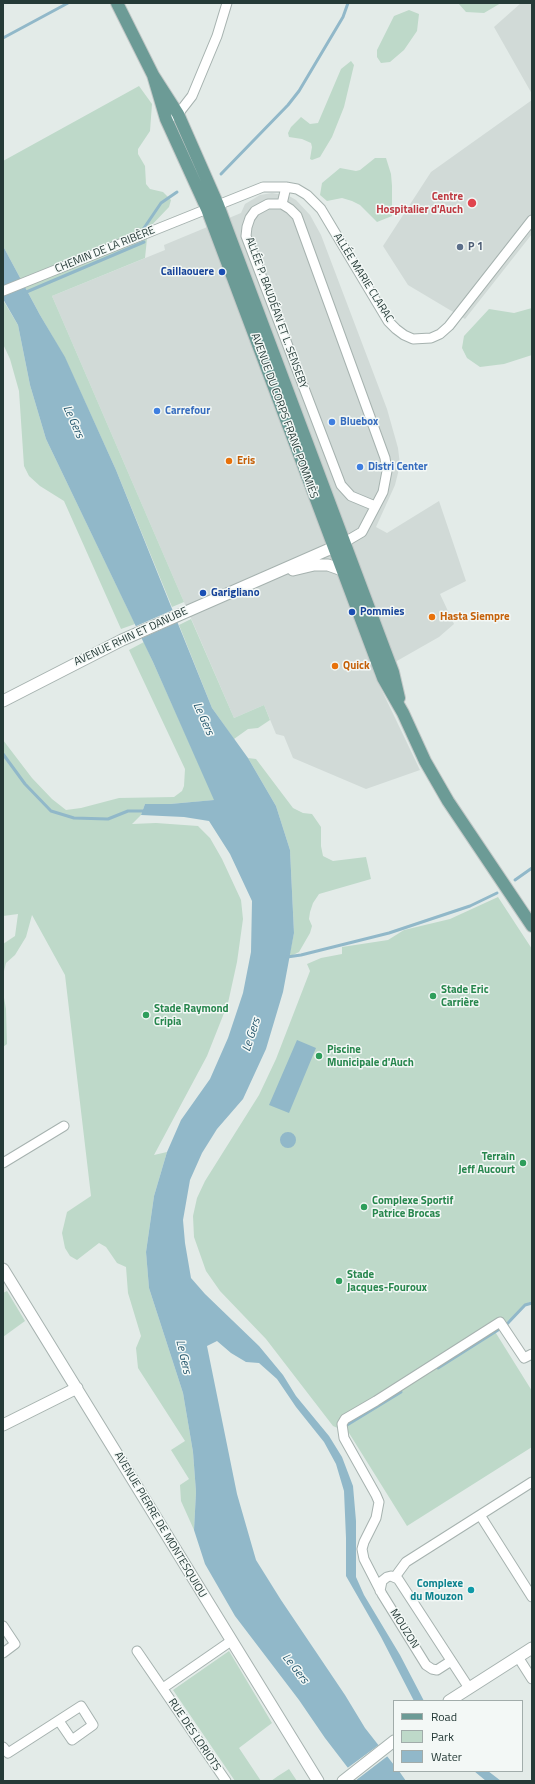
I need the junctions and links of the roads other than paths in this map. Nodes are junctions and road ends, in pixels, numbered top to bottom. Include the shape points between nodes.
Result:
1 (117, 3) edge
2 (227, 3) edge
3 (153, 74) junction
4 (178, 114) junction
5 (166, 119) junction
6 (286, 186) junction
7 (282, 204) junction
8 (212, 207) junction
9 (532, 220) edge
10 (3, 291) edge
11 (375, 506) junction
12 (345, 542) junction
13 (333, 547) junction
14 (342, 570) junction
15 (262, 578) junction
16 (3, 701) edge
17 (403, 713) junction
18 (532, 926) edge
19 (64, 1126) dead end
20 (3, 1163) edge
21 (3, 1269) edge
22 (528, 1356) edge
23 (77, 1388) junction
24 (3, 1425) edge
25 (532, 1482) edge
26 (480, 1515) junction
27 (395, 1577) junction
28 (380, 1591) junction
29 (532, 1597) edge
30 (3, 1626) edge
31 (231, 1641) junction
32 (532, 1648) edge
33 (137, 1651) dead end
34 (3, 1653) edge
35 (518, 1657) junction
36 (451, 1661) junction
37 (532, 1679) edge
38 (163, 1688) junction
39 (469, 1688) junction
40 (451, 1700) edge
41 (59, 1720) dead end
42 (392, 1743) edge
43 (3, 1747) edge
44 (344, 1780) edge
45 (226, 1781) edge
46 (318, 1781) edge

1 - 3 main road
2 - 4 street via 197,85
3 - 4 main road, AVENUE DU CORPS FRANC POMMIÈS
3 - 5 main road, AVENUE DU CORPS FRANC POMMIÈS
4 - 5 street
4 - 8 main road, AVENUE DU CORPS FRANC POMMIÈS
5 - 8 main road, AVENUE DU CORPS FRANC POMMIÈS
6 - 7 street
6 - 8 street, ALLÉE MARIE CLARAC via 263,187
6 - 9 street, ALLÉE MARIE CLARAC via 297,189 315,201 388,321 413,339 432,338 450,326
7 - 11 street via 297,216 385,458 386,482
7 - 11 street, ALLÉE P. BAUDÉAN ET L. SENSEBY via 268,204 255,211 250,218 246,236 341,485 351,496
8 - 10 street, CHEMIN DE LA RIBÈRE
8 - 12 main road, AVENUE DU CORPS FRANC POMMIÈS
8 - 13 main road, AVENUE DU CORPS FRANC POMMIÈS
11 - 12 street via 362,532
12 - 13 street, AVENUE RHIN ET DANUBE
12 - 17 main road, AVENUE DU CORPS FRANC POMMIÈS via 393,672
13 - 14 main road, AVENUE DU CORPS FRANC POMMIÈS
13 - 15 street, AVENUE RHIN ET DANUBE
14 - 15 street, AVENUE RHIN ET DANUBE via 328,565 314,565
14 - 17 main road, AVENUE DU CORPS FRANC POMMIÈS via 383,678
15 - 16 street, AVENUE RHIN ET DANUBE via 122,640
17 - 18 main road, AVENUE DU CORPS FRANC POMMIÈS via 425,761 448,801
19 - 20 street
21 - 23 street, AVENUE PIERRE DE MONTESQUIOU
22 - 28 street, MOUZON via 500,1322 345,1419 342,1424 344,1438 378,1502 376,1518 362,1549 364,1559
23 - 24 street
23 - 31 street, AVENUE PIERRE DE MONTESQUIOU
25 - 26 street
26 - 27 street via 406,1562
26 - 29 street
27 - 28 street via 387,1577 382,1581
27 - 36 street, MOUZON
28 - 36 street, MOUZON via 429,1668 437,1670
30 - 34 street via 16,1644
31 - 38 street, RUE DES LORIOTS
31 - 46 street, AVENUE PIERRE DE MONTESQUIOU
32 - 35 street
33 - 38 street, RUE DES LORIOTS
35 - 37 street
35 - 39 street
36 - 39 street, MOUZON
38 - 45 street, RUE DES LORIOTS
39 - 40 street
41 - 43 street via 8,1753
42 - 44 street

